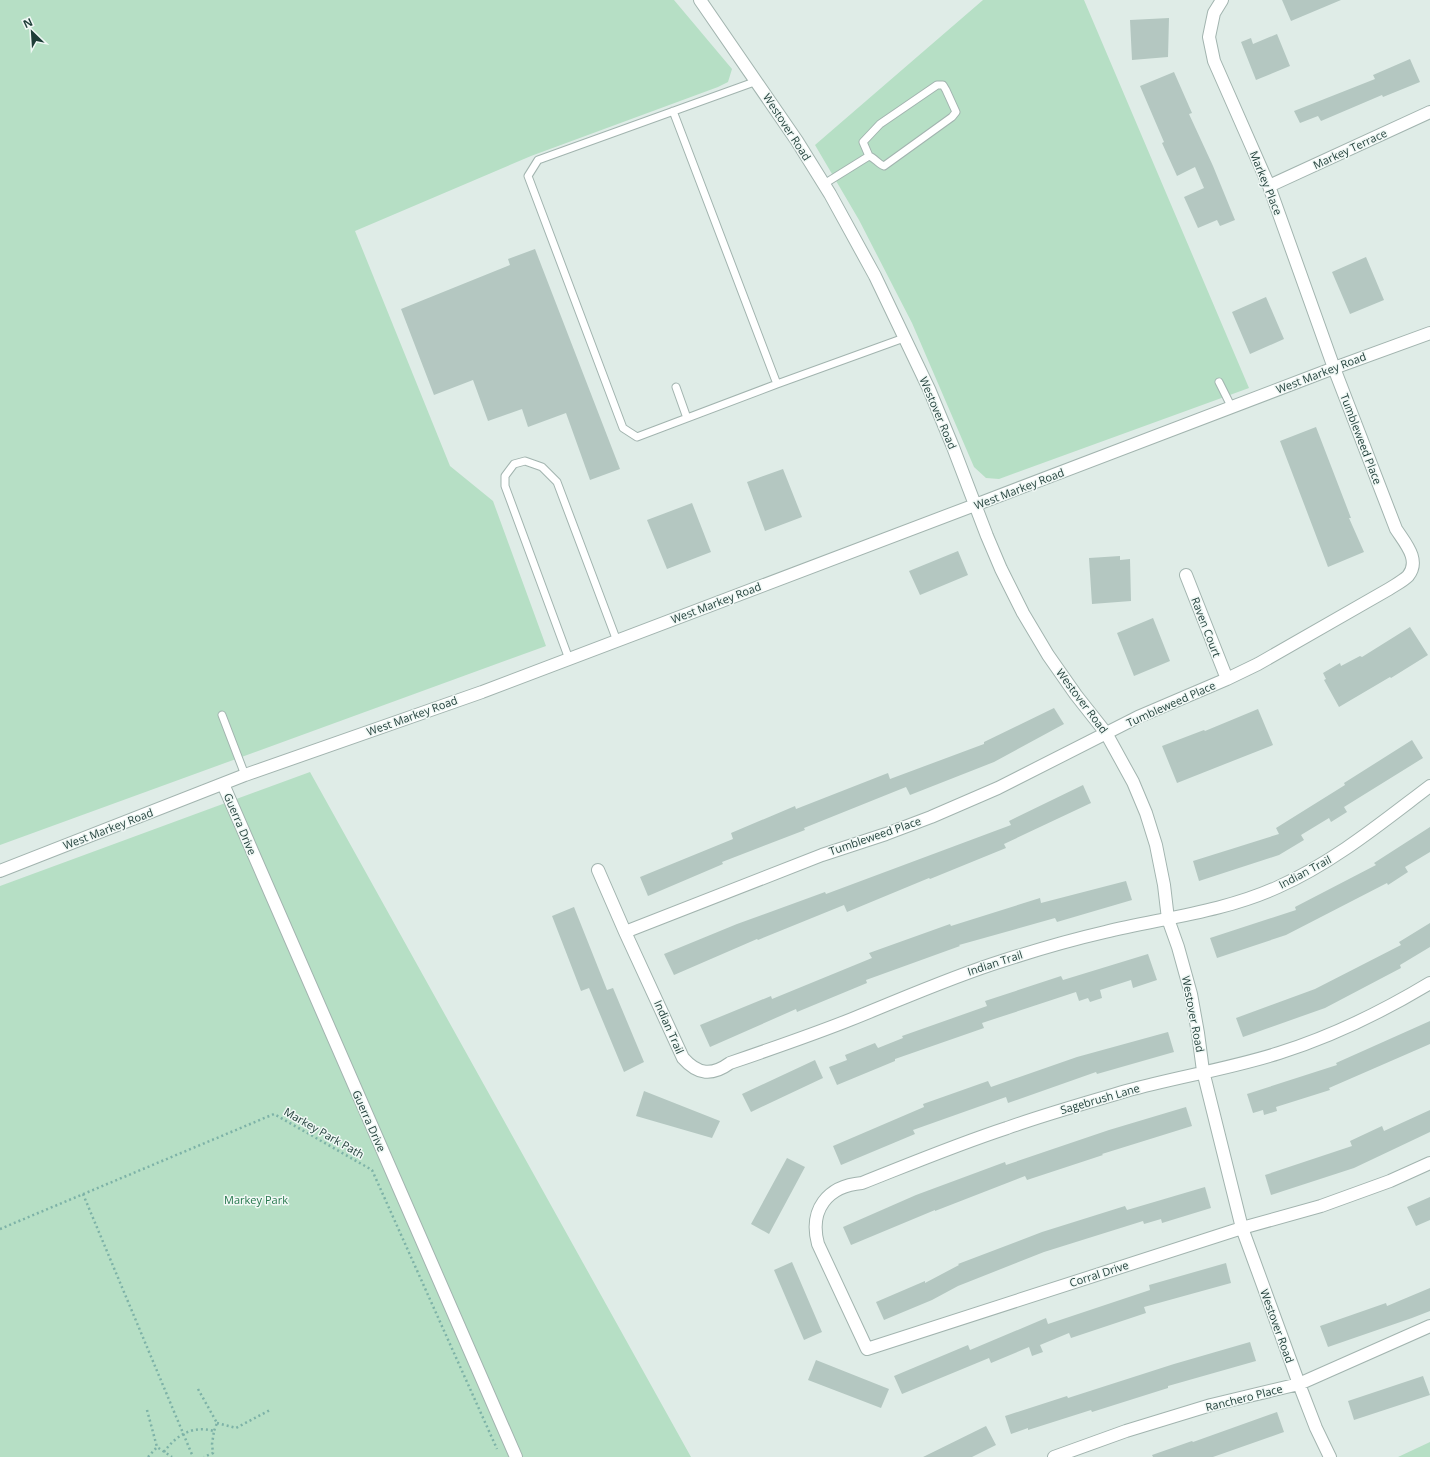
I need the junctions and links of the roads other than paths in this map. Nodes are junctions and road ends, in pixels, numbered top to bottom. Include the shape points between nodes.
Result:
1 (700, 0) edge
2 (1222, 0) edge
3 (757, 81) junction
4 (673, 111) junction
5 (1430, 112) edge
6 (869, 156) junction
7 (824, 184) junction
8 (1269, 186) junction
9 (1430, 333) edge
10 (904, 338) junction
11 (1334, 368) junction
12 (1219, 382) dead end
13 (777, 384) junction
14 (676, 387) dead end
15 (1232, 408) junction
16 (687, 418) junction
17 (975, 505) junction
18 (1186, 575) dead end
19 (617, 641) junction
20 (569, 659) junction
21 (1227, 679) junction
22 (222, 715) dead end
23 (1106, 733) junction
24 (246, 775) junction
25 (223, 784) junction
26 (1430, 786) edge
27 (598, 870) dead end
28 (0, 871) edge
29 (1168, 919) junction
30 (625, 932) junction
31 (1430, 983) edge
32 (1203, 1072) junction
33 (1430, 1164) edge
34 (1242, 1228) junction
35 (822, 1254) joint
36 (1430, 1326) edge
37 (1299, 1384) junction
38 (516, 1457) edge
39 (1054, 1457) edge
40 (1330, 1457) edge

1 - 3 street, Westover Road
2 - 8 street, Markey Place via 1214,13 1209,37 1214,61
3 - 4 lane
3 - 7 street, Westover Road
4 - 13 lane
4 - 16 lane via 538,160 528,176 623,428 637,437
5 - 8 street, Markey Terrace
6 - 6 lane via 884,166 952,117 956,112 943,85 937,85 880,124 863,142
6 - 7 lane
7 - 10 street, Westover Road via 875,276
8 - 11 street, Markey Place
9 - 11 street, West Markey Road
10 - 13 lane
10 - 17 street, Westover Road via 929,389
11 - 15 street, West Markey Road
11 - 21 street, Tumbleweed Place via 1396,529 1410,549 1413,567 1407,577 1389,589
12 - 15 lane
13 - 16 lane
14 - 16 lane
15 - 17 street, West Markey Road
17 - 19 street, West Markey Road
17 - 23 street, Westover Road via 1001,569 1023,613 1048,655
18 - 21 street, Raven Court
19 - 20 street, West Markey Road
19 - 20 lane via 557,482 542,467 525,460 514,464 505,476 505,486
20 - 24 street, West Markey Road
21 - 23 street, Tumbleweed Place
22 - 24 lane
23 - 29 street, Westover Road via 1133,782 1146,813 1156,845
23 - 30 street, Tumbleweed Place via 1042,767 931,817 822,855
24 - 25 street, West Markey Road
25 - 28 street, West Markey Road
25 - 38 street, Guerra Drive
26 - 29 street, Indian Trail via 1344,851 1312,871 1242,901
27 - 30 street, Indian Trail
29 - 30 street, Indian Trail via 1049,946 981,968 730,1063 714,1072 701,1071 683,1058
29 - 32 street, Westover Road via 1191,994
31 - 32 street, Sagebrush Lane via 1360,1022 1320,1039 1237,1065
32 - 34 street, Westover Road
32 - 35 street, Sagebrush Lane via 1137,1088 1050,1114 943,1151 862,1183 838,1188 827,1196 816,1218 815,1232
33 - 34 street, Corral Drive via 1321,1206
34 - 35 street, Corral Drive via 867,1349
34 - 37 street, Westover Road
36 - 37 street, Ranchero Place
37 - 39 street, Ranchero Place via 1126,1431
37 - 40 street, Westover Road

